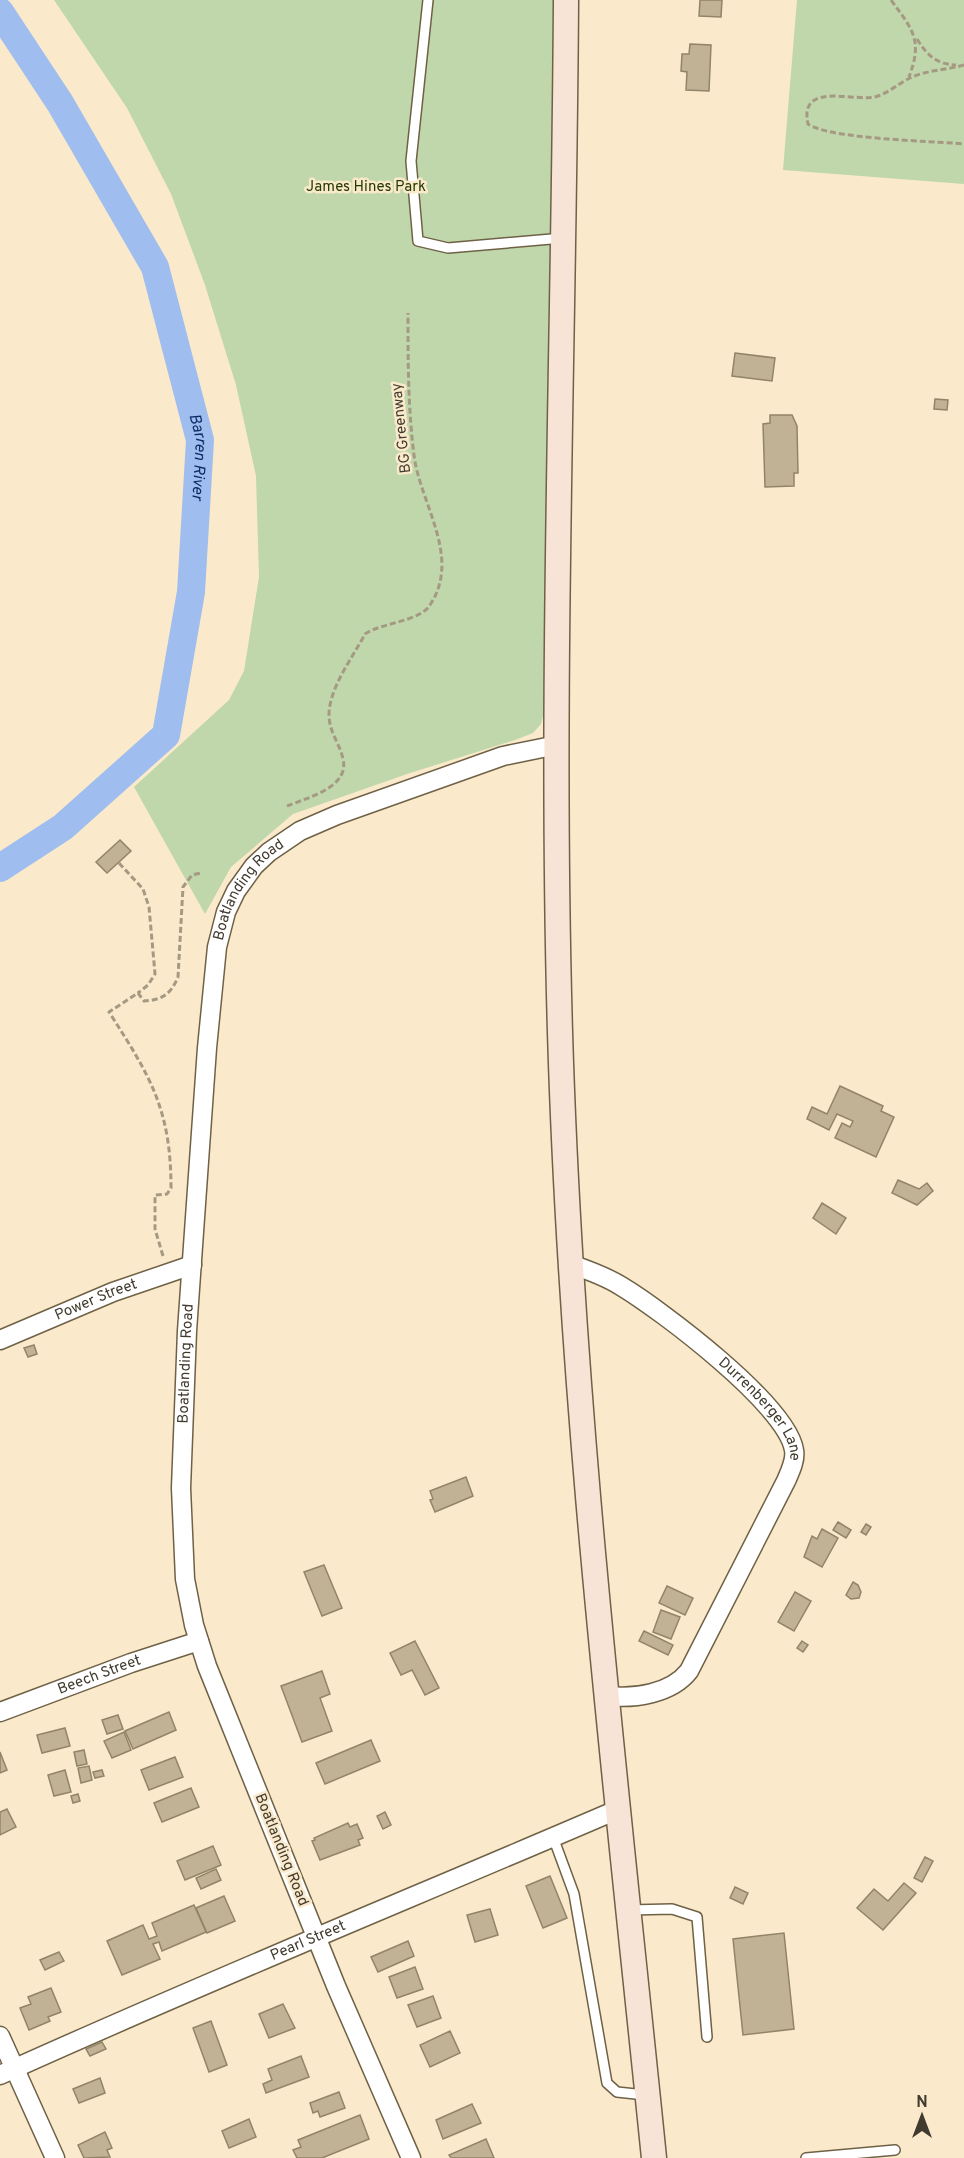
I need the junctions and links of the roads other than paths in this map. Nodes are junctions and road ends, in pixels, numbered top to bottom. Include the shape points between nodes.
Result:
1 (428, 0) edge
2 (566, 0) edge
3 (563, 238) junction
4 (557, 745) junction
5 (570, 1264) junction
6 (192, 1265) junction
7 (0, 1340) edge
8 (200, 1641) junction
9 (607, 1696) junction
10 (0, 1712) edge
11 (619, 1809) junction
12 (554, 1837) junction
13 (629, 1910) junction
14 (317, 1939) junction
15 (0, 2036) edge
16 (707, 2037) dead end
17 (7, 2072) edge
18 (648, 2095) junction
19 (895, 2150) dead end
20 (55, 2158) edge
21 (411, 2158) edge
22 (654, 2158) edge
23 (806, 2158) edge

1 - 3 lane via 411,161 418,241 448,248
2 - 3 main road
3 - 4 main road
4 - 5 main road via 560,1034
4 - 6 street, Boatlanding Road via 503,756 318,822 279,845 246,876 226,912 217,947
5 - 9 main road
5 - 9 street, Durrenberger Lane via 619,1285 711,1352 768,1410 794,1450 779,1495 689,1671 655,1691 628,1698
6 - 7 street, Power Street via 113,1292
6 - 8 street, Boatlanding Road via 180,1519 185,1579
8 - 10 street, Beech Street
8 - 14 street, Boatlanding Road
9 - 11 main road
11 - 12 street, Pearl Street
11 - 13 main road
12 - 14 street, Pearl Street
12 - 18 lane via 574,1894 607,2083 617,2092
13 - 16 lane via 672,1910 697,1917
13 - 18 main road
14 - 17 street, Pearl Street via 200,1985
14 - 21 street, Boatlanding Road
15 - 17 street
17 - 20 street
18 - 22 main road
19 - 23 lane

